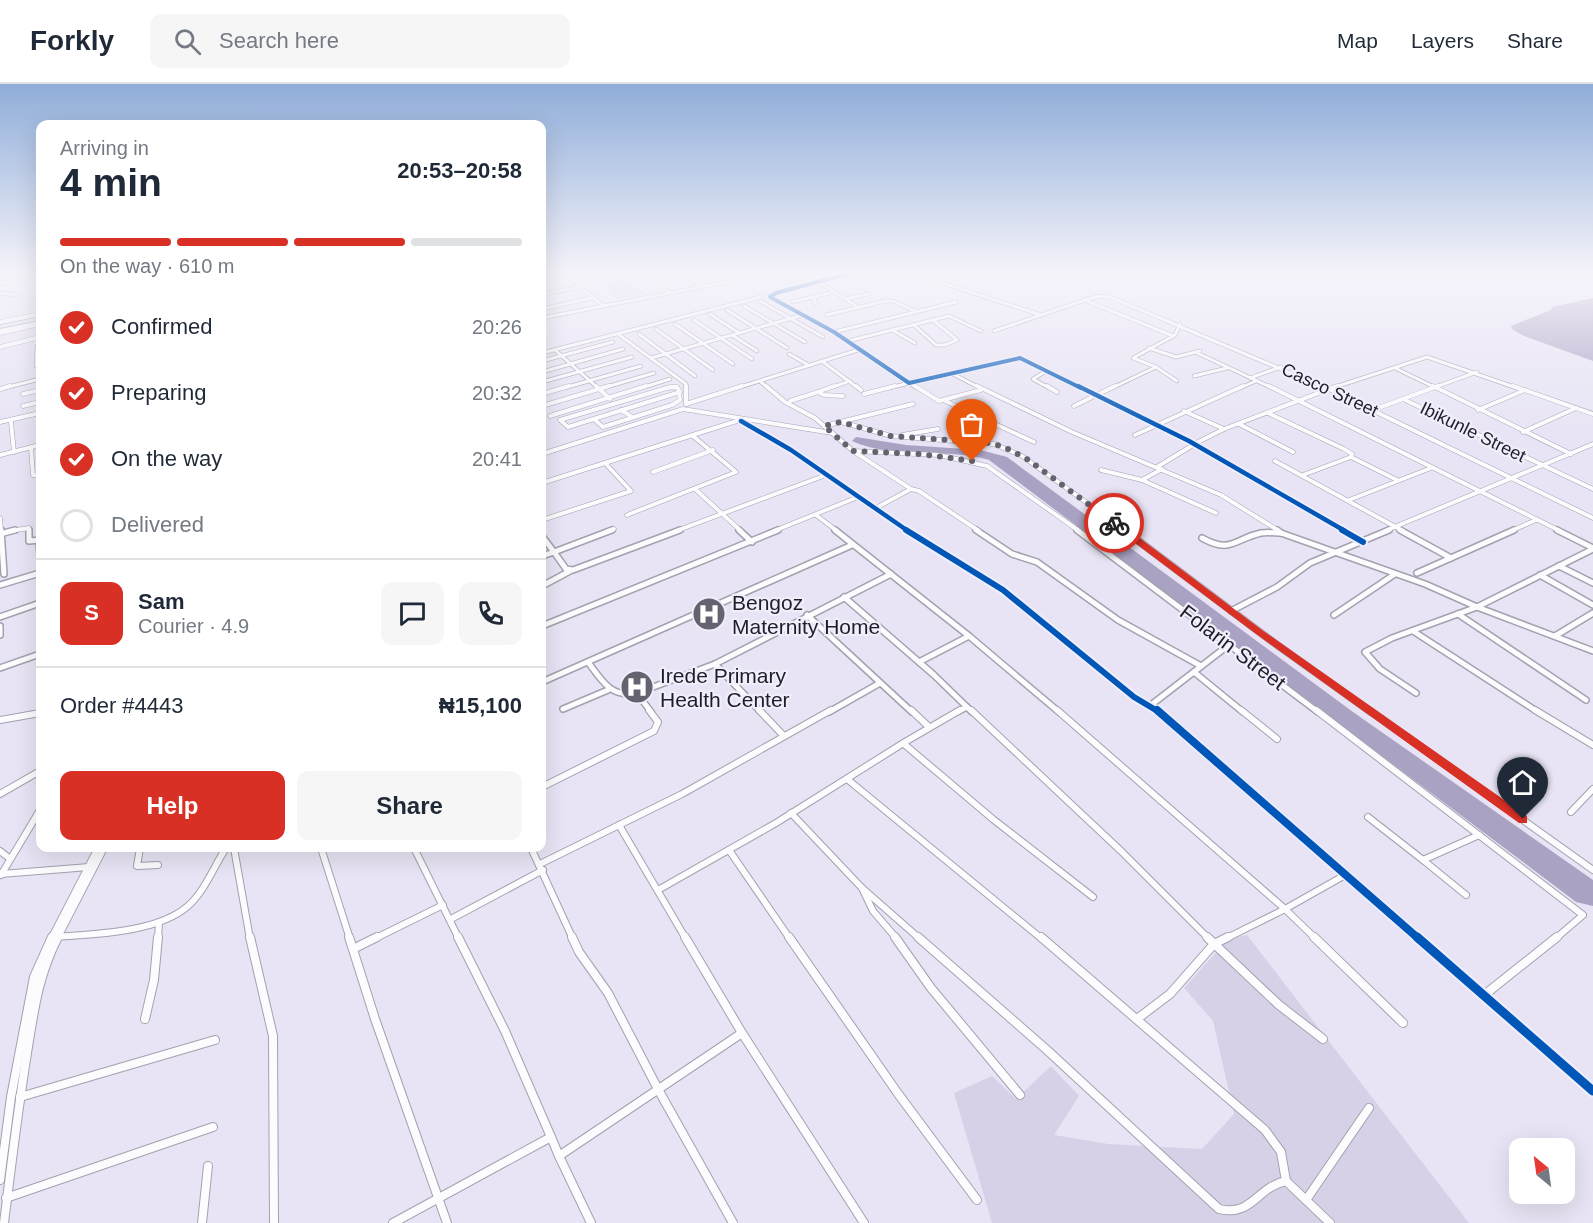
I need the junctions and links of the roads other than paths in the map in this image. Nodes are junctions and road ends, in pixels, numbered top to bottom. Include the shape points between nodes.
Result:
1 (26, 326) edge
2 (649, 326) edge
3 (678, 326) edge
4 (703, 326) edge
5 (729, 326) edge
6 (754, 326) edge
7 (763, 326) edge
8 (779, 326) edge
9 (802, 326) edge
10 (823, 326) edge
11 (858, 326) edge
12 (914, 326) joint
13 (940, 326) edge
14 (972, 326) edge
15 (1009, 326) edge
16 (1149, 326) edge
17 (1179, 326) edge
18 (1185, 326) edge
19 (757, 328) junction
20 (656, 329) dead end
21 (892, 330) junction
22 (981, 331) dead end
23 (994, 331) dead end
24 (0, 332) edge
25 (834, 332) junction
26 (739, 333) junction
27 (617, 334) junction
28 (639, 334) dead end
29 (732, 335) junction
30 (1173, 336) junction
31 (36, 338) edge
32 (823, 338) dead end
33 (721, 339) junction
34 (848, 341) junction
35 (614, 342) dead end
36 (805, 342) dead end
37 (915, 343) dead end
38 (703, 344) junction
39 (0, 347) edge
40 (787, 348) dead end
41 (1149, 348) junction
42 (623, 349) dead end
43 (684, 349) junction
44 (555, 350) junction
45 (858, 350) junction
46 (757, 351) dead end
47 (546, 352) edge
48 (665, 354) junction
49 (789, 354) dead end
50 (561, 356) junction
51 (632, 357) dead end
52 (651, 358) junction
53 (752, 359) dead end
54 (546, 360) edge
55 (823, 362) junction
56 (569, 364) junction
57 (733, 364) dead end
58 (641, 366) dead end
59 (810, 366) junction
60 (1156, 367) junction
61 (1281, 367) junction
62 (1228, 368) junction
63 (1395, 368) junction
64 (713, 370) dead end
65 (546, 371) edge
66 (1046, 371) junction
67 (579, 372) junction
68 (1477, 372) junction
69 (654, 373) dead end
70 (951, 373) junction
71 (695, 376) dead end
72 (1194, 376) dead end
73 (1250, 378) junction
74 (670, 379) dead end
75 (36, 380) edge
76 (590, 380) junction
77 (546, 381) edge
78 (850, 381) junction
79 (1177, 381) dead end
80 (1256, 381) junction
81 (761, 382) junction
82 (909, 383) junction
83 (0, 388) edge
84 (666, 388) junction
85 (1435, 388) junction
86 (600, 389) junction
87 (1329, 389) junction
88 (981, 390) junction
89 (1524, 390) junction
90 (36, 391) edge
91 (818, 392) junction
92 (1057, 392) dead end
93 (546, 393) edge
94 (650, 393) junction
95 (23, 394) dead end
96 (676, 394) junction
97 (1096, 394) junction
98 (843, 396) dead end
99 (609, 398) junction
100 (634, 398) junction
101 (662, 398) junction
102 (1403, 399) junction
103 (790, 400) dead end
104 (943, 400) junction
105 (1300, 400) junction
106 (649, 402) junction
107 (36, 403) edge
108 (615, 404) junction
109 (686, 404) junction
110 (914, 404) dead end
111 (546, 405) edge
112 (642, 405) junction
113 (672, 405) junction
114 (23, 406) dead end
115 (1074, 406) dead end
116 (1576, 408) junction
117 (595, 409) junction
118 (658, 409) junction
119 (683, 409) junction
120 (1373, 410) junction
121 (1478, 410) junction
122 (622, 411) junction
123 (1184, 411) junction
124 (1268, 413) junction
125 (36, 414) edge
126 (579, 414) junction
127 (1593, 414) edge
128 (550, 416) dead end
129 (604, 417) junction
130 (632, 417) junction
131 (595, 420) junction
132 (742, 420) junction
133 (0, 422) edge
134 (10, 422) dead end
135 (586, 422) junction
136 (841, 422) junction
137 (1239, 423) junction
138 (1156, 424) junction
139 (824, 426) junction
140 (938, 429) dead end
141 (1224, 429) junction
142 (1523, 432) junction
143 (832, 433) junction
144 (1135, 435) dead end
145 (693, 436) junction
146 (898, 436) junction
147 (1034, 442) dead end
148 (1193, 444) junction
149 (1593, 444) edge
150 (36, 446) edge
151 (557, 446) dead end
152 (30, 448) junction
153 (546, 450) edge
154 (713, 450) junction
155 (546, 451) edge
156 (853, 451) junction
157 (14, 452) junction
158 (1293, 452) dead end
159 (1571, 454) junction
160 (0, 455) edge
161 (1351, 457) junction
162 (1275, 461) dead end
163 (605, 463) junction
164 (1543, 466) junction
165 (1159, 468) junction
166 (1431, 468) junction
167 (1101, 470) dead end
168 (653, 472) dead end
169 (36, 475) edge
170 (826, 475) junction
171 (1303, 475) junction
172 (1511, 479) junction
173 (1142, 480) junction
174 (1397, 480) junction
175 (546, 482) edge
176 (696, 489) junction
177 (911, 489) junction
178 (1593, 489) edge
179 (1480, 493) junction
180 (858, 497) junction
181 (1349, 500) junction
182 (874, 508) junction
183 (1216, 513) dead end
184 (627, 515) dead end
185 (723, 515) junction
186 (816, 515) junction
187 (0, 518) edge
188 (1593, 518) edge
189 (546, 519) edge
190 (1536, 520) junction
191 (1397, 527) junction
192 (614, 529) dead end
193 (1281, 533) junction
194 (1, 534) edge
195 (1202, 538) dead end
196 (36, 541) edge
197 (546, 541) edge
198 (752, 542) junction
199 (1363, 542) junction
200 (852, 545) junction
201 (1593, 549) edge
202 (554, 552) junction
203 (1337, 553) junction
204 (546, 555) edge
205 (1451, 558) junction
206 (1559, 566) junction
207 (570, 571) junction
208 (1417, 573) dead end
209 (4, 574) dead end
210 (36, 574) edge
211 (891, 574) junction
212 (1395, 574) junction
213 (1540, 575) junction
214 (1593, 583) edge
215 (546, 584) edge
216 (0, 585) edge
217 (844, 597) junction
218 (36, 604) edge
219 (1593, 605) edge
220 (1477, 607) junction
221 (1231, 611) junction
222 (1593, 613) edge
223 (1458, 614) junction
224 (807, 615) junction
225 (1334, 615) dead end
226 (0, 617) edge
227 (546, 624) edge
228 (0, 626) edge
229 (1413, 631) junction
230 (0, 635) edge
231 (969, 636) junction
232 (1555, 636) junction
233 (1230, 644) junction
234 (1593, 651) edge
235 (36, 655) edge
236 (588, 662) junction
237 (919, 662) junction
238 (715, 664) junction
239 (1201, 666) junction
240 (0, 668) edge
241 (1194, 672) junction
242 (546, 680) edge
243 (880, 683) junction
244 (608, 690) junction
245 (637, 693) junction
246 (1416, 693) dead end
247 (1586, 700) dead end
248 (1151, 705) junction
249 (967, 707) junction
250 (563, 709) dead end
251 (36, 714) edge
252 (0, 720) edge
253 (930, 727) junction
254 (783, 735) junction
255 (1277, 739) dead end
256 (904, 744) junction
257 (1593, 745) edge
258 (36, 773) edge
259 (847, 779) junction
260 (546, 785) edge
261 (1593, 789) edge
262 (0, 794) edge
263 (1570, 812) dead end
264 (792, 813) junction
265 (36, 816) edge
266 (1368, 817) dead end
267 (619, 825) junction
268 (1479, 835) junction
269 (729, 850) junction
270 (0, 851) edge
271 (97, 852) edge
272 (101, 852) edge
273 (139, 852) edge
274 (223, 852) edge
275 (235, 852) edge
276 (322, 852) edge
277 (416, 852) edge
278 (533, 852) edge
279 (9, 858) junction
280 (1423, 860) junction
281 (158, 865) dead end
282 (91, 867) junction
283 (541, 867) junction
284 (1593, 870) edge
285 (1347, 874) junction
286 (1, 875) edge
287 (862, 888) junction
288 (658, 890) junction
289 (1466, 895) dead end
290 (1093, 897) dead end
291 (443, 905) junction
292 (1285, 909) junction
293 (1583, 915) joint
294 (451, 919) junction
295 (159, 922) junction
296 (55, 937) junction
297 (1214, 944) junction
298 (353, 949) junction
299 (1483, 996) junction
300 (145, 1019) dead end
301 (1137, 1019) junction
302 (1403, 1023) dead end
303 (742, 1033) junction
304 (1323, 1039) dead end
305 (215, 1040) dead end
306 (659, 1091) junction
307 (1593, 1091) edge
308 (1020, 1095) dead end
309 (20, 1097) junction
310 (1369, 1108) dead end
311 (213, 1127) dead end
312 (551, 1137) junction
313 (559, 1156) junction
314 (208, 1166) dead end
315 (1, 1174) edge
316 (1286, 1181) junction
317 (6, 1198) junction
318 (437, 1199) junction
319 (977, 1200) dead end
320 (1306, 1200) junction
321 (3, 1223) edge
322 (202, 1223) edge
323 (274, 1223) edge
324 (393, 1223) edge
325 (447, 1223) edge
326 (591, 1223) edge
327 (733, 1223) edge
328 (864, 1223) edge
329 (1330, 1223) edge

1 - 24 highway
2 - 27 street
3 - 38 street
4 - 33 street
5 - 26 street
6 - 19 street
7 - 19 street
8 - 36 street
9 - 32 street
10 - 25 street
11 - 25 street
12 - 13 street via 936,345 957,340
12 - 21 street
14 - 22 street
15 - 23 street
16 - 30 street
17 - 30 street
18 - 61 street, Casco Street
19 - 26 street
19 - 40 street
20 - 43 street
21 - 34 street
21 - 37 street
25 - 34 street
26 - 29 street
27 - 44 street
27 - 52 street
28 - 48 street
29 - 33 street
29 - 46 street
30 - 41 street
31 - 39 main road
33 - 38 street
33 - 53 street
34 - 45 street
35 - 50 street
38 - 43 street
38 - 57 street
41 - 60 street via 1133,358
41 - 62 street via 1176,357 1198,352
42 - 56 street
43 - 48 street
43 - 64 street
44 - 47 street
44 - 50 street
45 - 55 street
45 - 82 street
48 - 52 street
48 - 71 street
49 - 59 street
50 - 54 street
50 - 56 street
51 - 67 street
52 - 109 street via 686,384
55 - 59 street
55 - 78 street
56 - 65 street
56 - 67 street
58 - 76 street
59 - 81 street
60 - 79 street
60 - 97 street
61 - 73 street
61 - 87 street, Casco Street
62 - 72 street
62 - 73 street
63 - 68 street via 1430,357
63 - 85 street
63 - 87 street
66 - 70 street via 1012,358
66 - 92 street via 1033,380
66 - 97 street
67 - 76 street
67 - 77 street
68 - 85 street
68 - 89 street
69 - 86 street
70 - 82 street
70 - 88 street
73 - 80 street
74 - 99 street
75 - 83 street
76 - 86 street
76 - 93 street
78 - 82 street via 862,392
78 - 91 street
80 - 105 street
80 - 123 street
81 - 109 street
81 - 139 street
82 - 104 street via 936,400
84 - 94 street
84 - 96 street
84 - 96 street via 677,387
85 - 102 street
85 - 121 street
86 - 99 street
86 - 111 street
87 - 105 street
87 - 120 street, Casco Street
88 - 104 street
88 - 165 street
89 - 116 street
89 - 121 street
90 - 95 street
91 - 98 street
91 - 103 street
94 - 100 street
94 - 101 street
96 - 101 street
96 - 113 street via 680,400
97 - 115 street
97 - 138 street
99 - 108 street
99 - 128 street
100 - 108 street
100 - 112 street
101 - 106 street
101 - 113 street
102 - 120 street
102 - 164 street, Ibikunle Street
104 - 147 street
105 - 124 street
105 - 166 street
106 - 112 street
106 - 118 street
107 - 114 street
108 - 117 street
108 - 122 street
109 - 119 street
110 - 136 street
112 - 122 street
113 - 118 street
116 - 127 street
116 - 142 street
117 - 126 street
117 - 129 street
118 - 130 street
119 - 132 street
119 - 155 street
120 - 172 street, Casco Street
121 - 142 street
122 - 129 street
122 - 130 street
123 - 138 street
123 - 141 street
124 - 137 street
124 - 161 street via 1344,449
125 - 133 street
126 - 135 street
126 - 135 street via 560,420 568,427
129 - 131 street
130 - 131 street via 603,427
131 - 135 street
132 - 143 street
132 - 145 street
132 - 170 street
134 - 157 street
136 - 139 street
136 - 146 street
137 - 141 street
137 - 158 street
138 - 144 street
138 - 148 street
139 - 143 street
140 - 146 street
141 - 148 street
142 - 159 street
143 - 156 street
145 - 154 street
145 - 163 street
146 - 221 street via 990,443 1010,449
148 - 165 street
148 - 199 street
149 - 159 street
150 - 152 street
151 - 153 street
152 - 157 street
152 - 169 street
154 - 168 street
154 - 176 street via 736,472
156 - 177 street
156 - 233 street, Folarin Street via 921,454 987,466
157 - 160 street
159 - 164 street
161 - 171 street
161 - 174 street
162 - 171 street
163 - 175 street
163 - 189 street via 631,491
164 - 172 street
164 - 178 street, Ibikunle Street
165 - 173 street
165 - 193 street via 1225,496
166 - 174 street
166 - 179 street
167 - 173 street
170 - 180 street
170 - 185 street
171 - 181 street
172 - 179 street
172 - 188 street, Casco Street
173 - 183 street
174 - 181 street
176 - 184 street
176 - 185 street
177 - 182 street
177 - 239 street via 1012,554 1037,562 1118,620
179 - 190 street
179 - 191 street
180 - 182 street
180 - 186 street
181 - 191 street
182 - 248 street via 1003,590 1134,697
185 - 198 street
185 - 207 street
186 - 198 street
186 - 200 street
187 - 194 street
190 - 201 street
190 - 205 street
191 - 199 street
191 - 205 street
192 - 202 street
193 - 195 street via 1262,533 1226,547
193 - 203 street
194 - 196 street via 26,527 29,541
194 - 209 street
197 - 202 street
198 - 227 street
199 - 203 street
200 - 211 street
200 - 236 street
201 - 206 street
202 - 204 street
202 - 207 street
203 - 212 street
203 - 221 street via 1302,567 1276,587
205 - 208 street
206 - 213 street
206 - 214 street
207 - 215 street
210 - 216 street
211 - 217 street
211 - 231 street
212 - 220 street
212 - 225 street
213 - 219 street
213 - 220 street
217 - 224 street
217 - 237 street
218 - 226 street
220 - 223 street
220 - 232 street
221 - 284 street
222 - 232 street
223 - 229 street
223 - 247 street
224 - 238 street
224 - 243 street
228 - 230 street
229 - 246 street via 1378,644 1365,654
229 - 257 street
231 - 237 street
231 - 292 street
232 - 234 street
233 - 239 street
233 - 268 street, Folarin Street
235 - 240 street
236 - 242 street
236 - 244 street
237 - 249 street
238 - 245 street
238 - 254 street
239 - 241 street
241 - 248 street
241 - 255 street
243 - 253 street
243 - 254 street
244 - 245 street via 626,696
244 - 250 street
245 - 260 street via 658,722 654,730
248 - 285 street
249 - 253 street
249 - 297 street via 1121,850
251 - 252 street
253 - 256 street
254 - 267 street via 682,794
256 - 259 street
256 - 290 street
258 - 262 street
259 - 264 street
259 - 301 street
261 - 263 street
264 - 269 street
264 - 287 street
265 - 279 street
266 - 280 street
267 - 283 street
267 - 288 street
268 - 280 street
268 - 293 street, Folarin Street
269 - 288 street
269 - 319 street
270 - 279 street
271 - 282 street
272 - 282 street
273 - 281 street via 137,866
274 - 295 street via 189,905
275 - 323 street via 273,1036
276 - 298 street
277 - 291 street
278 - 283 street
279 - 286 street
280 - 289 street
282 - 286 street
282 - 296 street
283 - 294 street
283 - 306 street via 579,952 608,993
285 - 292 street
285 - 299 street
287 - 308 street via 873,911 931,988
287 - 316 street via 1047,1050 1219,1209 1228,1215 1243,1213 1273,1183
288 - 303 street
291 - 294 street
291 - 298 street
292 - 297 street
292 - 302 street
293 - 299 street
294 - 312 street
295 - 296 street
295 - 300 street via 154,980
296 - 309 street via 37,995
296 - 315 street via 38,963 28,999
297 - 301 street via 1170,994
297 - 304 street via 1279,1005
298 - 318 street
299 - 307 street
301 - 316 street via 1270,1136 1281,1152
303 - 306 street
303 - 328 street
305 - 309 street
306 - 313 street
306 - 327 street
309 - 317 street
310 - 320 street
311 - 317 street
312 - 313 street
312 - 318 street
313 - 326 street
314 - 322 street
316 - 320 street
317 - 321 street
318 - 324 street
318 - 325 street
320 - 329 street

